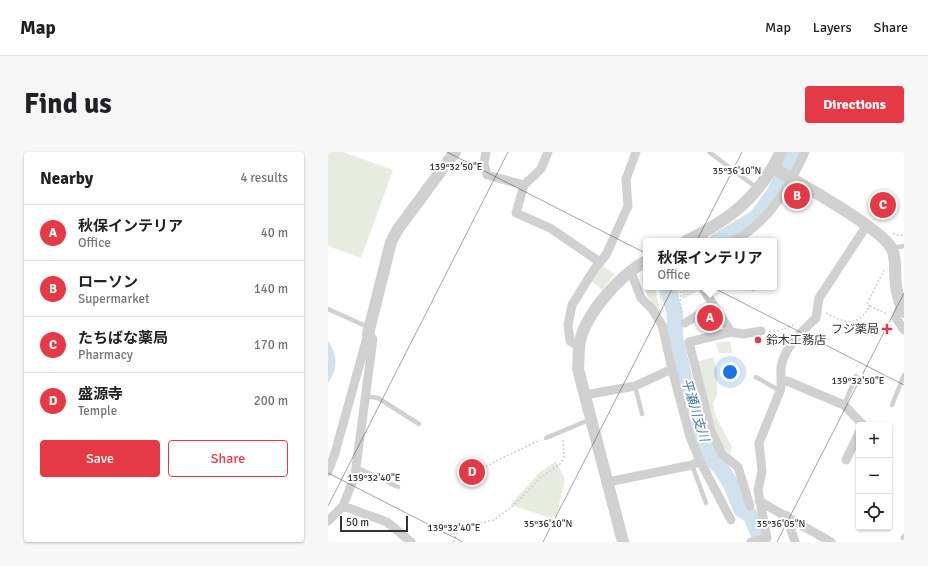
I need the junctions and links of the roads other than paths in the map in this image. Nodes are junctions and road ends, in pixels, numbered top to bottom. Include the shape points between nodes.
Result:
1 (455, 152) edge
2 (486, 152) edge
3 (548, 152) edge
4 (636, 152) edge
5 (709, 152) edge
6 (805, 152) edge
7 (781, 165) edge
8 (524, 185) junction
9 (758, 189) junction
10 (866, 225) junction
11 (703, 237) edge
12 (739, 238) edge
13 (904, 246) edge
14 (892, 248) junction
15 (600, 262) junction
16 (643, 263) edge
17 (631, 272) junction
18 (704, 290) edge
19 (713, 306) junction
20 (328, 309) edge
21 (900, 312) edge
22 (684, 323) dead end
23 (904, 330) edge
24 (369, 331) junction
25 (762, 331) road end
26 (731, 332) junction
27 (580, 346) junction
28 (672, 368) junction
29 (904, 375) edge
30 (856, 376) dead end
31 (756, 377) dead end
32 (636, 386) junction
33 (781, 387) junction
34 (586, 395) junction
35 (365, 396) junction
36 (844, 405) junction
37 (892, 405) dead end
38 (642, 414) dead end
39 (592, 418) junction
40 (860, 422) edge
41 (419, 424) dead end
42 (546, 438) road end
43 (856, 439) edge
44 (846, 460) dead end
45 (696, 463) junction
46 (356, 467) junction
47 (328, 472) edge
48 (608, 482) junction
49 (398, 487) dead end
50 (759, 501) junction
51 (706, 503) dead end
52 (343, 506) junction
53 (750, 506) dead end
54 (786, 515) junction
55 (731, 520) dead end
56 (328, 521) edge
57 (410, 542) edge
58 (622, 542) edge
59 (752, 542) edge
60 (795, 542) edge
61 (832, 542) edge

1 - 24 street via 391,242
2 - 8 street via 484,163 487,175
3 - 8 street via 541,169
4 - 15 street via 626,179 628,206 606,255
5 - 9 lane
6 - 7 street
7 - 9 street
7 - 10 street
7 - 12 street via 782,196 762,220
8 - 15 street via 516,213 550,228
9 - 11 street via 738,210
10 - 14 street via 885,239
10 - 33 street via 819,298 816,318 795,338 782,363
13 - 14 lane
14 - 21 street
15 - 27 street via 572,305 568,325 570,341
16 - 17 street
17 - 27 street via 587,322
17 - 28 street via 641,298 652,309 662,326
18 - 19 street
19 - 22 street
19 - 26 street
20 - 24 lane
21 - 23 street
24 - 35 street via 373,339
24 - 47 street
25 - 26 street via 743,334
26 - 53 street via 689,342 710,430 722,454 738,468
27 - 34 street via 578,369
28 - 32 street
28 - 45 street
29 - 37 lane
30 - 36 lane
31 - 33 lane
32 - 34 street
32 - 38 lane
33 - 36 street via 787,381
33 - 50 street via 759,443 762,471 758,490
34 - 39 street
35 - 41 lane via 378,398
35 - 46 street
36 - 40 street
39 - 42 lane
39 - 48 street
43 - 44 street
45 - 48 street
45 - 51 lane
45 - 55 street
46 - 49 lane
46 - 52 street
48 - 58 street
50 - 54 street
50 - 59 street via 767,538
52 - 56 street
52 - 57 street via 387,522
54 - 60 street
54 - 61 street

